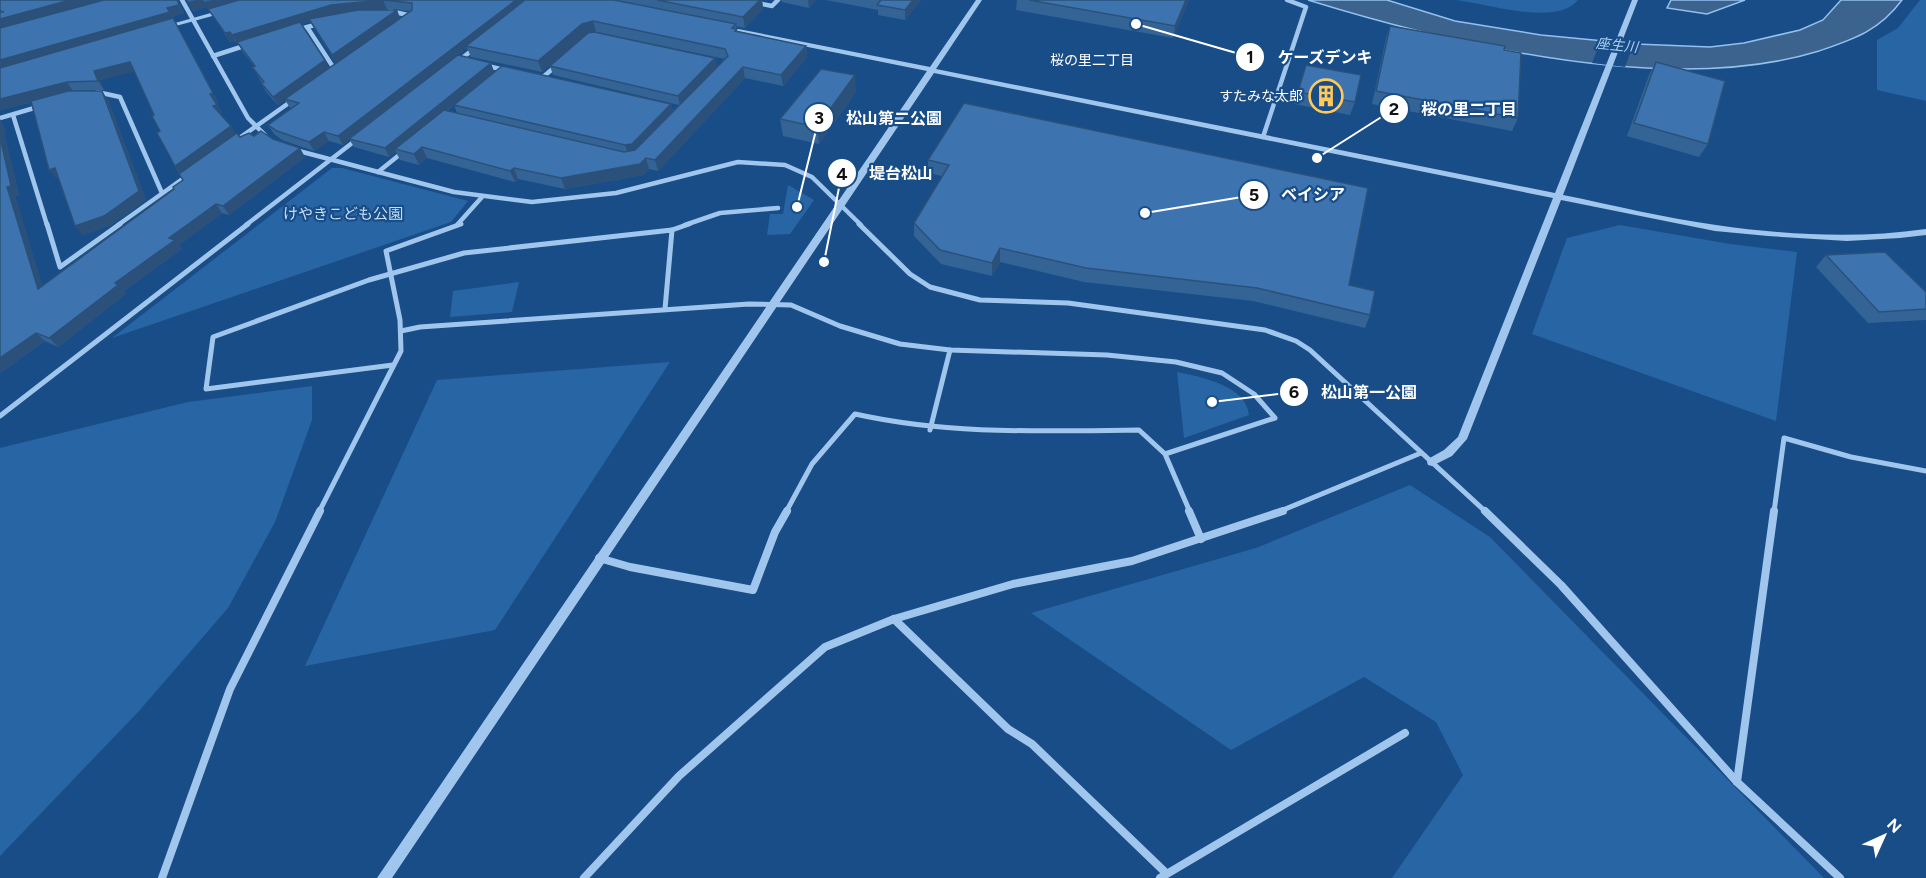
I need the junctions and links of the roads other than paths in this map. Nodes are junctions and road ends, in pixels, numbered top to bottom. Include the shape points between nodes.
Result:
1 (182, 0) edge
2 (777, 0) edge
3 (979, 0) edge
4 (1287, 0) edge
5 (1635, 0) edge
6 (750, 2) edge
7 (230, 9) edge
8 (380, 11) edge
9 (192, 20) junction
10 (329, 21) edge
11 (404, 21) edge
12 (172, 25) joint
13 (715, 26) edge
14 (307, 27) junction
15 (162, 28) edge
16 (286, 34) edge
17 (255, 43) edge
18 (479, 45) edge
19 (213, 56) junction
20 (460, 59) junction
21 (468, 61) edge
22 (561, 62) edge
23 (345, 63) edge
24 (477, 63) edge
25 (451, 66) edge
26 (335, 70) junction
27 (504, 70) junction
28 (932, 70) junction
29 (513, 71) edge
30 (533, 75) edge
31 (326, 76) edge
32 (496, 76) edge
33 (543, 77) junction
34 (554, 80) edge
35 (91, 93) edge
36 (300, 95) edge
37 (46, 105) edge
38 (14, 115) junction
39 (0, 118) edge
40 (255, 127) junction
41 (1263, 137) junction
42 (358, 138) edge
43 (236, 140) edge
44 (273, 140) edge
45 (412, 144) edge
46 (286, 147) edge
47 (331, 160) junction
48 (378, 172) junction
49 (190, 173) edge
50 (162, 193) junction
51 (1556, 197) junction
52 (482, 198) junction
53 (778, 208) dead end
54 (672, 230) junction
55 (1926, 232) edge
56 (390, 274) junction
57 (772, 304) junction
58 (666, 309) junction
59 (401, 331) junction
60 (950, 350) junction
61 (393, 365) junction
62 (0, 416) edge
63 (930, 430) junction
64 (1420, 453) junction
65 (1165, 454) junction
66 (1432, 462) junction
67 (1926, 471) edge
68 (1201, 539) junction
69 (599, 558) junction
70 (894, 619) junction
71 (1405, 733) dead end
72 (1737, 782) junction
73 (1163, 876) edge
74 (162, 878) edge
75 (384, 878) edge
76 (584, 878) edge
77 (1840, 878) edge

1 - 9 street
2 - 6 street via 772,6
3 - 28 street
4 - 41 street via 1306,7
5 - 51 street
7 - 9 street
8 - 11 street via 413,15
9 - 12 street
9 - 19 street
10 - 14 street
12 - 15 street
13 - 28 street
14 - 16 street
14 - 26 street
17 - 19 street
18 - 20 street
19 - 40 street
20 - 21 street
20 - 25 street
22 - 33 street
23 - 26 street
24 - 27 street
26 - 31 street
27 - 29 street
27 - 32 street
28 - 41 street
28 - 57 street
30 - 33 street
33 - 34 street
35 - 50 street via 120,97
36 - 40 street
37 - 38 street
38 - 39 street
38 - 50 street via 60,267
40 - 43 street
40 - 44 street
41 - 51 street
42 - 47 street
45 - 48 street
46 - 47 street
47 - 48 street
47 - 62 street
48 - 52 street
49 - 50 street
51 - 55 street via 1715,228 1780,235 1872,238
51 - 66 street via 1462,439
52 - 56 street via 460,224 386,251
52 - 64 street via 532,202 578,199 738,162 785,165 812,177 910,274 930,287 980,300 1068,303 1265,330 1296,340
53 - 54 street via 720,213
54 - 56 street via 638,237 496,248
54 - 58 street
56 - 59 street
56 - 61 street via 213,337 206,389
57 - 58 street
57 - 60 street via 797,307 869,336
57 - 69 street
58 - 59 street
59 - 61 street via 401,351
60 - 63 street
60 - 65 street via 1107,355 1176,362 1222,374 1254,394 1275,418
61 - 74 street via 230,689
63 - 65 street via 1139,430
63 - 69 street via 855,414 812,464 775,532 753,590
64 - 66 street
64 - 68 street via 1294,507
65 - 68 street
66 - 72 street via 1561,585
67 - 72 street via 1851,458 1784,438
68 - 70 street via 1132,561 1013,584
69 - 75 street
70 - 73 street via 1008,729 1032,744
70 - 76 street via 825,647 679,776
71 - 73 street
72 - 77 street

